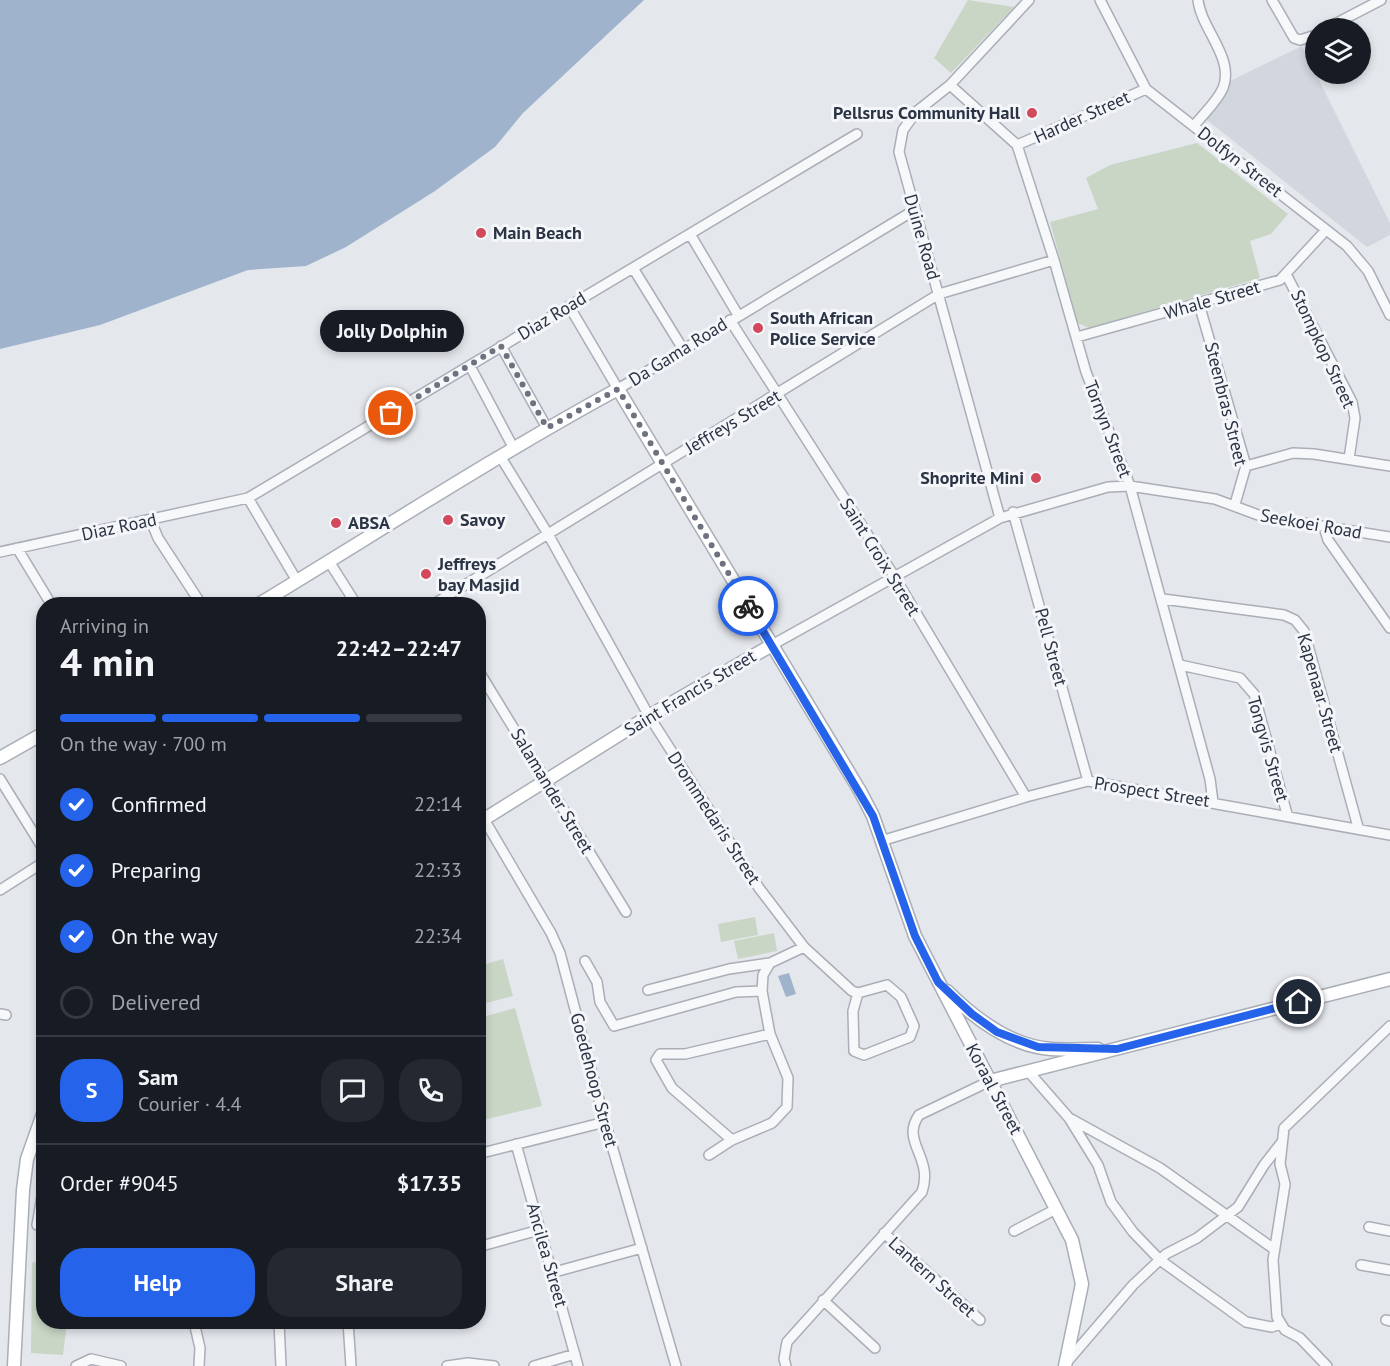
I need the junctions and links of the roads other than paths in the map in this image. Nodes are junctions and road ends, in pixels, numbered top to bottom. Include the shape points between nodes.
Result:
1 (1029, 0) edge
2 (1100, 0) edge
3 (1198, 0) edge
4 (1272, 0) edge
5 (1382, 0) edge
6 (1347, 18) edge
7 (1305, 38) edge
8 (950, 85) junction
9 (1146, 89) junction
10 (1194, 126) junction
11 (857, 134) dead end
12 (1017, 145) junction
13 (913, 211) junction
14 (1326, 230) junction
15 (690, 234) junction
16 (1054, 260) junction
17 (633, 268) junction
18 (1287, 276) junction
19 (939, 294) junction
20 (1199, 304) junction
21 (569, 306) junction
22 (1390, 315) edge
23 (734, 317) junction
24 (1077, 337) junction
25 (501, 346) junction
26 (683, 349) junction
27 (470, 366) junction
28 (618, 389) junction
29 (777, 395) junction
30 (547, 428) junction
31 (513, 447) junction
32 (500, 456) junction
33 (1349, 459) junction
34 (662, 466) junction
35 (1246, 466) junction
36 (1390, 466) edge
37 (1130, 486) junction
38 (248, 498) junction
39 (1235, 504) junction
40 (1013, 512) junction
41 (1000, 518) junction
42 (151, 521) junction
43 (1324, 527) junction
44 (548, 534) junction
45 (1390, 537) edge
46 (17, 548) junction
47 (0, 552) edge
48 (330, 563) junction
49 (894, 576) junction
50 (297, 581) junction
51 (47, 597) edge
52 (196, 597) edge
53 (271, 597) edge
54 (352, 597) edge
55 (447, 597) edge
56 (1163, 599) junction
57 (1390, 628) edge
58 (772, 645) junction
59 (1180, 666) junction
60 (486, 683) edge
61 (649, 717) junction
62 (36, 738) edge
63 (0, 758) edge
64 (0, 779) edge
65 (546, 781) junction
66 (1088, 781) junction
67 (1026, 797) junction
68 (1213, 802) junction
69 (486, 814) edge
70 (1287, 814) junction
71 (486, 827) edge
72 (1358, 827) junction
73 (1390, 834) edge
74 (36, 836) edge
75 (881, 842) junction
76 (36, 867) edge
77 (0, 890) edge
78 (626, 912) dead end
79 (804, 947) junction
80 (585, 961) dead end
81 (771, 963) junction
82 (1390, 979) edge
83 (938, 982) junction
84 (648, 990) dead end
85 (762, 991) junction
86 (858, 993) junction
87 (1390, 1026) edge
88 (770, 1034) junction
89 (1117, 1049) junction
90 (1028, 1071) junction
91 (990, 1081) junction
92 (1069, 1118) junction
93 (605, 1122) junction
94 (36, 1134) edge
95 (732, 1140) junction
96 (1282, 1142) junction
97 (516, 1144) junction
98 (486, 1152) edge
99 (709, 1155) dead end
100 (1056, 1209) junction
101 (1225, 1217) junction
102 (1369, 1227) dead end
103 (540, 1230) junction
104 (1390, 1231) edge
105 (1014, 1232) dead end
106 (884, 1233) junction
107 (486, 1245) edge
108 (642, 1248) junction
109 (1274, 1249) junction
110 (1160, 1260) junction
111 (1361, 1265) dead end
112 (1390, 1270) edge
113 (551, 1273) junction
114 (823, 1300) junction
115 (980, 1320) dead end
116 (1280, 1324) junction
117 (196, 1329) edge
118 (279, 1329) edge
119 (348, 1329) edge
120 (875, 1348) dead end
121 (575, 1354) junction
122 (1066, 1364) edge
123 (14, 1366) edge
124 (76, 1366) edge
125 (121, 1366) edge
126 (199, 1366) edge
127 (281, 1366) edge
128 (351, 1366) edge
129 (447, 1366) edge
130 (494, 1366) edge
131 (534, 1366) edge
132 (578, 1366) edge
133 (676, 1366) edge
134 (786, 1366) edge
135 (1327, 1366) edge

1 - 8 street, Duine Road
2 - 9 street, Dolfyn Street
3 - 10 street via 1226,66 1226,76 1222,89
4 - 7 street via 1294,38
5 - 6 street
8 - 12 street
8 - 13 street, Duine Road via 916,112 903,130 899,152
9 - 10 street, Dolfyn Street
9 - 12 street, Harder Street
10 - 14 street, Dolfyn Street
11 - 15 street, Diaz Road
12 - 16 street, Tornyn Street
13 - 19 street, Duine Road
13 - 23 street, Da Gama Road
14 - 18 street, Whale Street
14 - 22 street, Dolfyn Street via 1359,258
15 - 17 street, Diaz Road
15 - 23 street, Saint Croix Street
16 - 19 street, Jeffreys Street
16 - 24 street, Tornyn Street
17 - 21 street, Diaz Road
17 - 26 street
18 - 20 street, Whale Street
18 - 33 street, Stompkop Street via 1352,402 1355,418
19 - 29 street, Jeffreys Street
19 - 41 street, Duine Road
20 - 24 street, Whale Street
20 - 35 street, Steenbras Street
21 - 25 street, Diaz Road
21 - 28 street
23 - 26 street, Da Gama Road
23 - 29 street, Saint Croix Street
24 - 37 street, Tornyn Street via 1086,372
25 - 27 street, Diaz Road
25 - 30 street
26 - 28 street, Da Gama Road
27 - 31 street
27 - 38 street, Diaz Road
28 - 30 street, Da Gama Road
28 - 34 street, Koraal Street
29 - 34 street, Jeffreys Street
29 - 49 street, Saint Croix Street
30 - 31 street, Da Gama Road
31 - 32 street, Da Gama Road
32 - 44 street, Drommedaris Street
32 - 48 street, Da Gama Road
33 - 35 street via 1293,453
33 - 36 street
34 - 44 street, Jeffreys Street
34 - 58 street, Koraal Street
35 - 39 street, Steenbras Street
37 - 39 street, Seekoei Road
37 - 40 street, Saint Francis Street via 1108,487
37 - 56 street, Tornyn Street
38 - 42 street, Diaz Road
38 - 50 street
39 - 43 street, Seekoei Road via 1261,516
40 - 41 street, Saint Francis Street
40 - 66 street, Pell Street
41 - 49 street, Saint Francis Street
42 - 46 street, Diaz Road
42 - 52 street
43 - 45 street, Seekoei Road
43 - 57 street via 1328,540
44 - 55 street, Jeffreys Street
44 - 61 street, Drommedaris Street
46 - 47 street, Diaz Road
46 - 51 street
48 - 50 street, Da Gama Road
48 - 54 street
49 - 58 street, Saint Francis Street
49 - 67 street, Saint Croix Street
50 - 53 street, Da Gama Road
56 - 59 street, Tornyn Street
56 - 72 street, Kapenaar Street via 1284,615 1295,620 1304,631
58 - 61 street, Saint Francis Street
58 - 75 street, Koraal Street via 873,816
59 - 68 street, Tornyn Street
59 - 70 street, Tongvis Street via 1248,683
60 - 65 street, Salamander Street
61 - 65 street, Saint Francis Street
61 - 79 street, Drommedaris Street via 759,888
62 - 63 street
64 - 74 street
65 - 69 street, Saint Francis Street
65 - 78 street, Salamander Street
66 - 67 street, Prospect Street
66 - 68 street, Prospect Street
67 - 75 street, Prospect Street
68 - 70 street, Prospect Street
70 - 72 street, Prospect Street
71 - 93 street, Goedehoop Street via 546,923 560,953
72 - 73 street, Prospect Street
75 - 83 street, Koraal Street via 915,936
76 - 77 street
79 - 81 street
79 - 86 street, Drommedaris Street
80 - 85 street via 597,982 600,1002 615,1026 736,992
81 - 84 street via 729,969
81 - 85 street via 763,975
82 - 89 street
83 - 89 street via 997,1032 1051,1049
83 - 91 street, Koraal Street
85 - 88 street
86 - 86 street via 887,985 901,997 914,1026 910,1037 864,1055 854,1051 853,1011
87 - 96 street via 1294,1117 1284,1128
88 - 95 street via 788,1078 787,1107 772,1123
88 - 95 street via 723,1047 657,1057 672,1088
89 - 90 street
90 - 91 street
90 - 92 street
91 - 100 street, Koraal Street
91 - 106 street, Lantern Street via 919,1115 914,1122 914,1141 926,1179 921,1192
92 - 101 street via 1160,1168
92 - 110 street via 1098,1165 1111,1202
93 - 97 street
93 - 108 street, Goedehoop Street
94 - 123 street via 27,1159 23,1190
95 - 99 street
96 - 101 street via 1238,1208
96 - 109 street via 1280,1164 1285,1184
97 - 98 street
97 - 103 street, Ancilea Street
100 - 105 street
100 - 122 street, Koraal Street via 1072,1240 1082,1284
101 - 109 street
101 - 110 street
102 - 104 street
103 - 107 street
103 - 113 street, Ancilea Street
106 - 114 street, Lantern Street
106 - 115 street, Lantern Street
108 - 113 street
108 - 133 street, Goedehoop Street
109 - 116 street
110 - 116 street via 1246,1322 1272,1327
110 - 122 street via 1132,1285
111 - 112 street
113 - 121 street, Ancilea Street
114 - 120 street
114 - 134 street, Lantern Street via 787,1342
116 - 135 street
117 - 126 street
118 - 127 street
119 - 128 street
121 - 131 street
121 - 132 street, Ancilea Street
124 - 125 street via 91,1359
129 - 130 street

